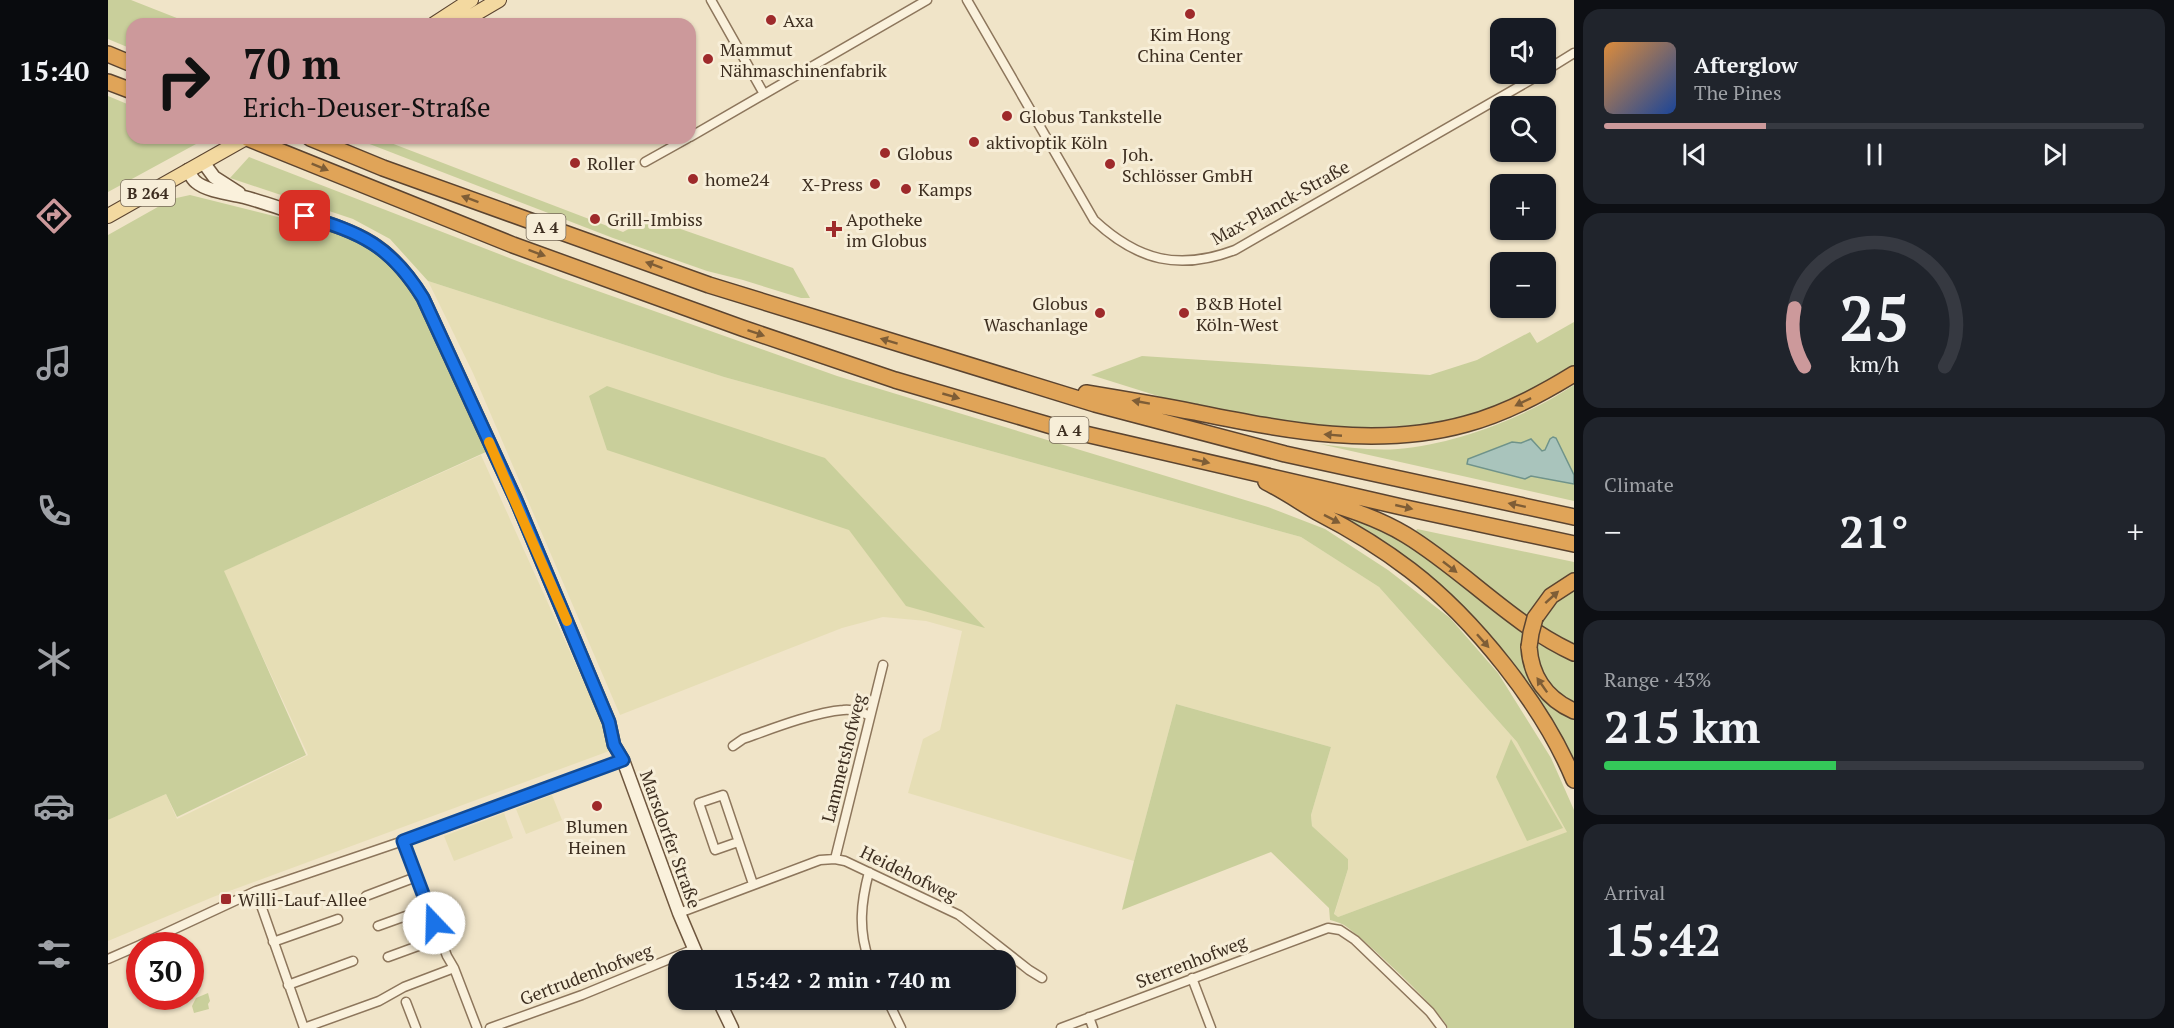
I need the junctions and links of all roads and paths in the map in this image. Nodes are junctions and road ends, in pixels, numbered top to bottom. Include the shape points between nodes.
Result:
1 (471, 0) edge
2 (499, 0) edge
3 (711, 0) edge
4 (927, 0) edge
5 (967, 0) edge
6 (443, 18) edge
7 (468, 18) edge
8 (1574, 53) edge
9 (108, 54) edge
10 (126, 62) edge
11 (1556, 64) edge
12 (108, 82) edge
13 (1522, 84) edge
14 (126, 89) edge
15 (764, 94) junction
16 (696, 133) edge
17 (235, 144) edge
18 (261, 144) edge
19 (325, 144) edge
20 (677, 144) edge
21 (203, 162) junction
22 (645, 162) dead end
23 (188, 170) junction
24 (245, 197) junction
25 (108, 216) edge
26 (1574, 375) edge
27 (1026, 382) junction
28 (1245, 471) junction
29 (1284, 491) junction
30 (1574, 517) edge
31 (1574, 544) edge
32 (1574, 582) edge
33 (1574, 653) edge
34 (883, 665) dead end
35 (1574, 711) edge
36 (870, 716) junction
37 (733, 746) dead end
38 (623, 760) junction
39 (1574, 780) edge
40 (403, 841) junction
41 (738, 842) junction
42 (835, 859) junction
43 (869, 872) junction
44 (417, 877) junction
45 (753, 884) junction
46 (256, 891) junction
47 (366, 896) dead end
48 (428, 908) junction
49 (679, 913) junction
50 (338, 919) dead end
51 (378, 926) dead end
52 (168, 932) edge
53 (440, 938) junction
54 (273, 942) junction
55 (695, 950) edge
56 (866, 950) edge
57 (126, 951) edge
58 (388, 957) dead end
59 (108, 959) edge
60 (354, 961) dead end
61 (668, 965) edge
62 (454, 968) junction
63 (1042, 978) dead end
64 (1192, 978) junction
65 (288, 985) junction
66 (406, 1002) dead end
67 (723, 1010) edge
68 (892, 1010) edge
69 (1089, 1017) junction
70 (304, 1028) edge
71 (416, 1028) edge
72 (477, 1028) edge
73 (490, 1028) edge
74 (732, 1028) edge
75 (901, 1028) edge
76 (1061, 1028) edge
77 (1093, 1028) edge
78 (1211, 1028) edge
79 (1442, 1028) edge

1 - 6 main road
2 - 7 main road
3 - 15 street
4 - 15 street
5 - 13 street, Max-Planck-Straße via 1094,220 1126,246 1170,260 1193,261 1235,250
8 - 11 street, Max-Planck-Straße
9 - 10 highway
12 - 14 highway
15 - 16 street
17 - 21 main road, B 264
18 -> 28 highway, A 4 via 513,245 895,380 1055,427
27 -> 19 highway, A 4 via 709,285
20 - 22 street
21 - 23 main road, B 264
21 - 24 street, Marsdorfer Straße via 214,177
23 - 24 street, Marsdorfer Straße via 199,184
23 - 25 main road, B 264
24 - 38 street, Marsdorfer Straße via 346,228 388,254 409,276 423,298 516,500
26 -> 27 highway via 1504,411 1467,424 1406,435 1362,437 1295,430
30 -> 27 highway, A 4 via 1286,454
28 - 29 highway
28 -> 31 highway, A 4
29 -> 33 highway via 1358,512 1404,534 1520,622
29 -> 39 highway via 1378,546 1444,600 1487,645 1515,682
35 -> 32 highway, bridge via 1553,699 1541,685 1529,647 1532,627 1551,596
34 - 36 street, Lammetshofweg
36 - 37 street via 844,709 827,712 743,739
36 - 42 street, Lammetshofweg
38 - 40 street
38 - 49 street, Marsdorfer Straße
40 - 44 street
40 - 46 street
41 - 41 street via 715,850 699,803 723,795
41 - 45 street
42 - 43 street, Heidehofweg
42 - 45 street, Heidehofweg via 820,860
43 - 56 street via 861,912
43 - 63 street, Heidehofweg via 959,915
44 - 47 street
44 - 48 street
45 - 49 street, Heidehofweg
46 - 52 street
46 - 54 street
48 - 51 street
48 - 53 street
49 - 55 street, Marsdorfer Straße
50 - 54 street
53 - 58 street
53 - 62 street
54 - 65 street
57 - 59 street
60 - 65 street
61 - 73 street, Gertrudenhofweg
62 - 70 street
62 - 72 street
64 - 69 street, Sterrenhofweg
64 - 78 street
64 - 79 street, Sterrenhofweg via 1324,928 1340,930 1430,1012
65 - 70 street
66 - 71 street
67 - 74 street
68 - 75 street
69 - 76 street, Sterrenhofweg
69 - 77 street

